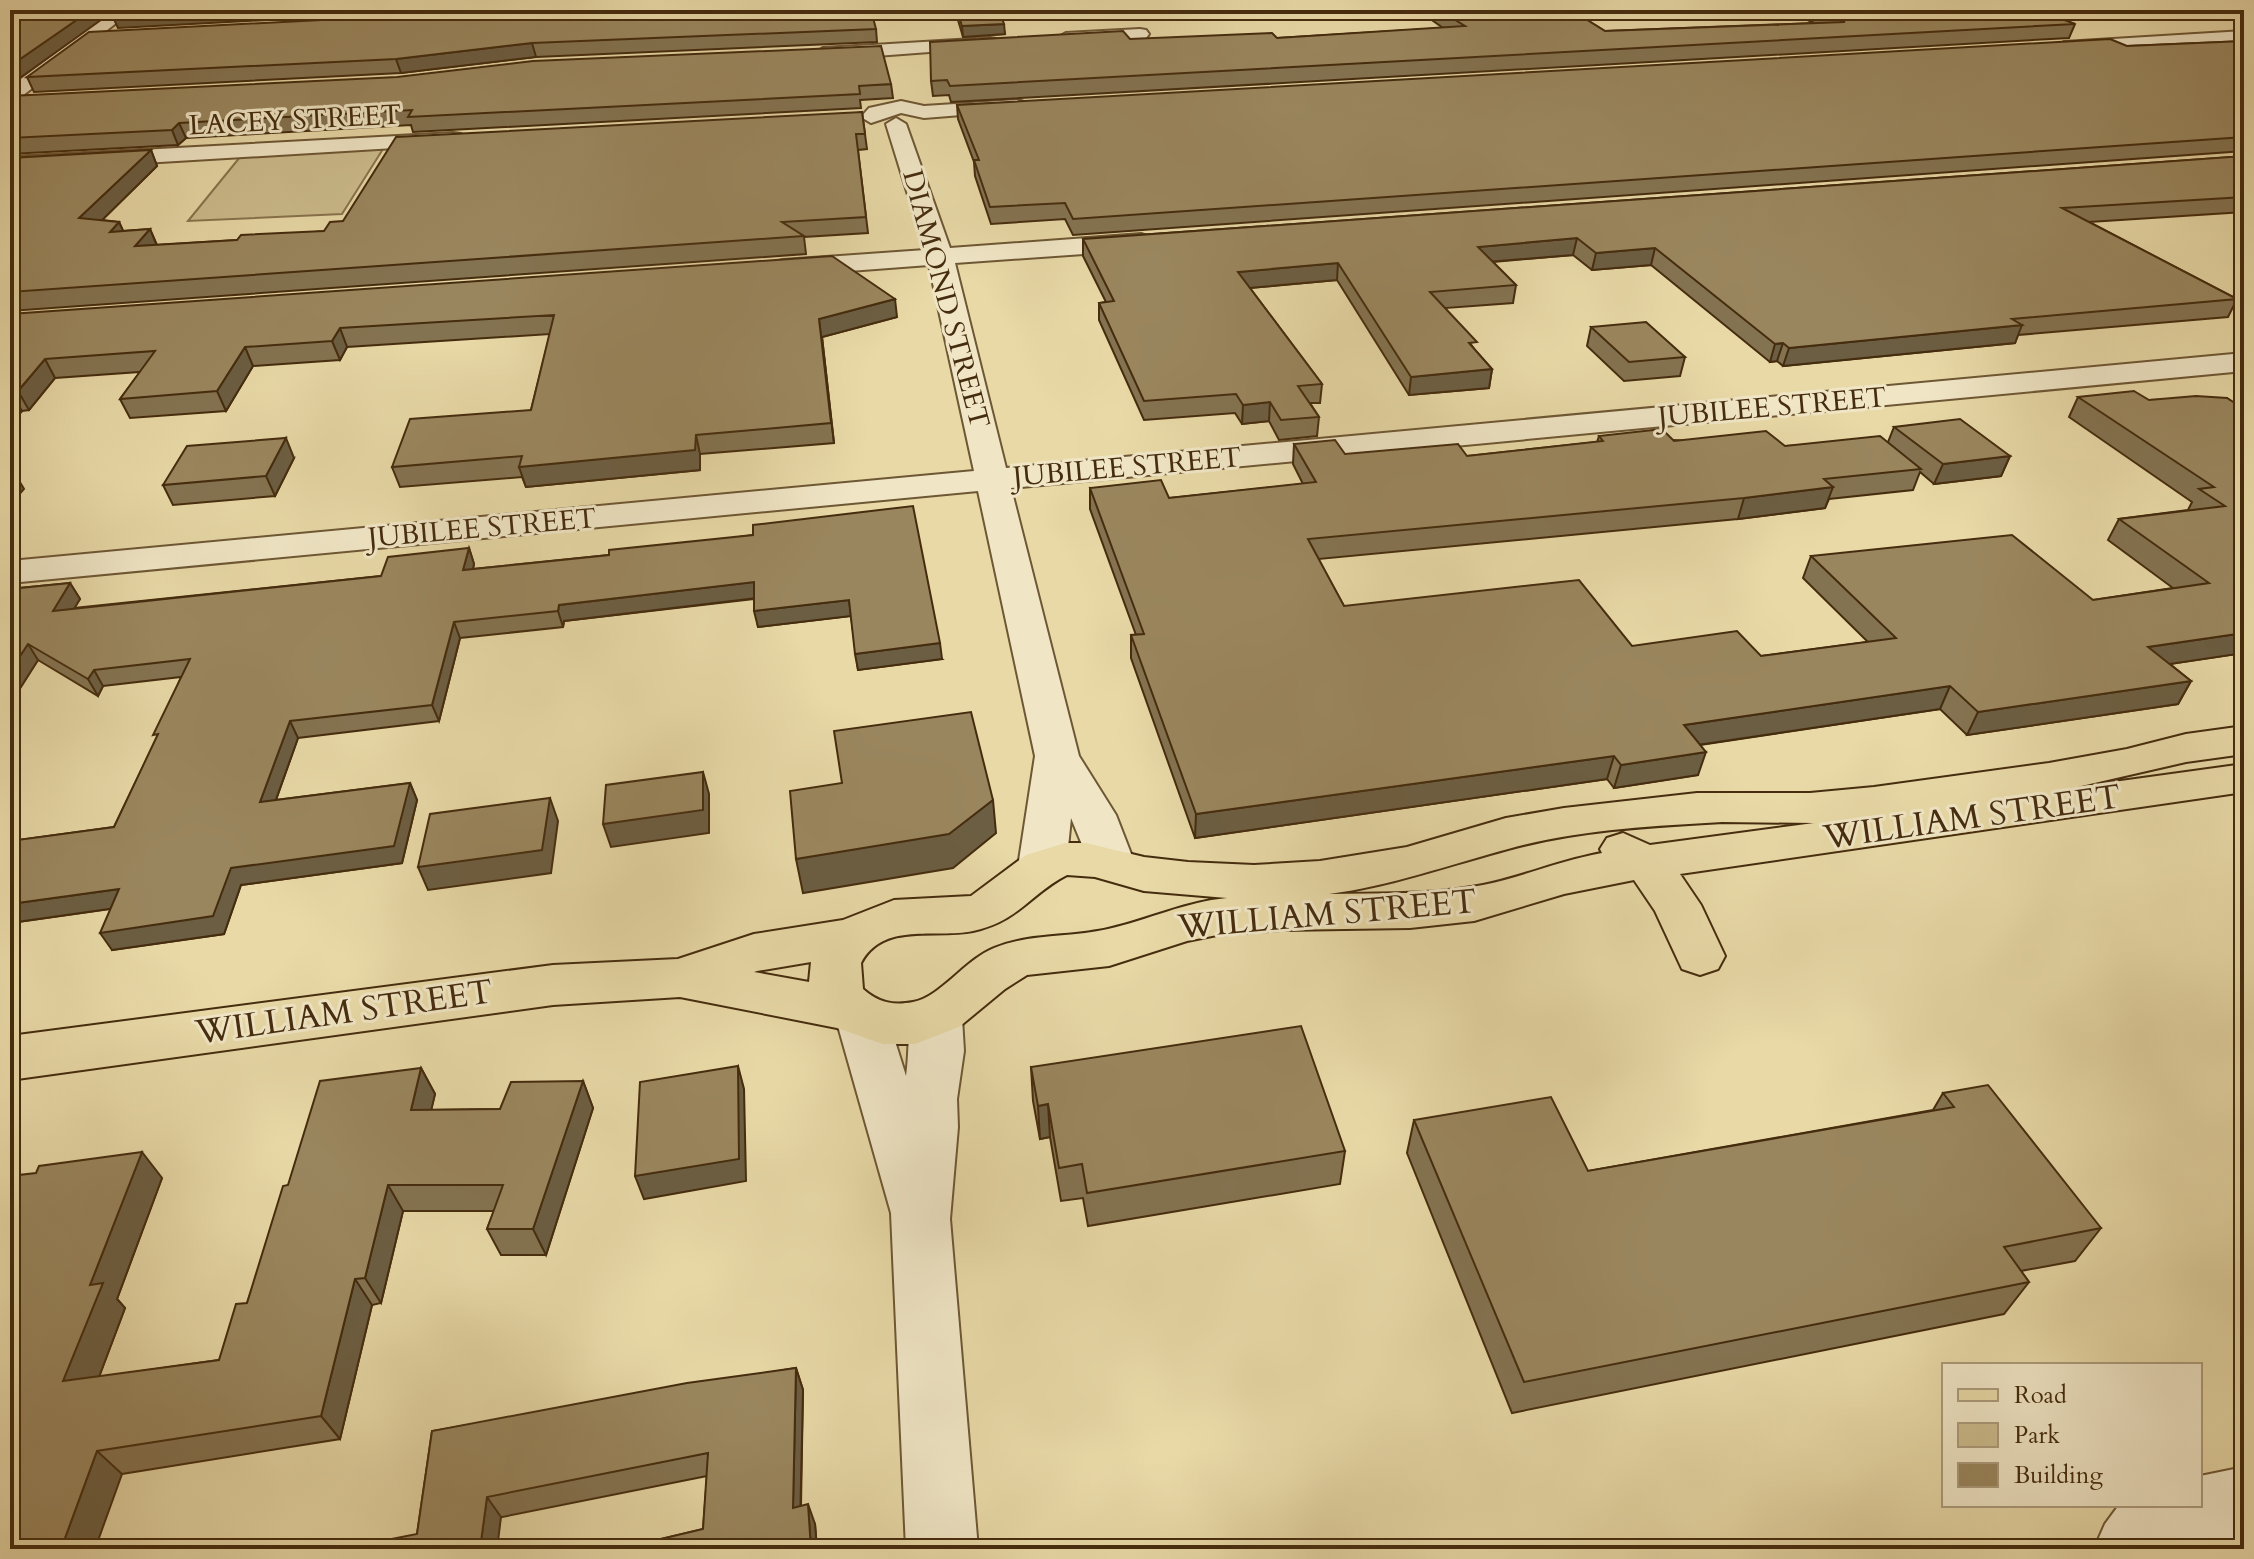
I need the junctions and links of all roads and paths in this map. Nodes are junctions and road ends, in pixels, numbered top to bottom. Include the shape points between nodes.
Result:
1 (125, 10) edge
2 (1125, 12) dead end
3 (124, 35) edge
4 (2244, 36) edge
5 (92, 37) junction
6 (1049, 39) edge
7 (1004, 42) edge
8 (2039, 48) edge
9 (804, 54) edge
10 (10, 96) edge
11 (41, 101) edge
12 (10, 102) edge
13 (1043, 105) edge
14 (843, 117) edge
15 (897, 118) junction
16 (475, 137) edge
17 (10, 164) edge
18 (1171, 240) edge
19 (940, 256) junction
20 (752, 270) edge
21 (2244, 362) edge
22 (993, 480) junction
23 (10, 572) edge
24 (2244, 740) edge
25 (1057, 756) junction
26 (2244, 778) edge
27 (1728, 807) junction
28 (1700, 855) junction
29 (1397, 864) junction
30 (1042, 867) junction
31 (1621, 867) junction
32 (1118, 868) junction
33 (854, 936) junction
34 (1113, 945) junction
35 (680, 978) junction
36 (854, 1014) junction
37 (936, 1018) junction
38 (10, 1058) edge
39 (920, 1219) junction
40 (2244, 1502) edge
41 (942, 1549) edge
42 (2130, 1549) edge

1 - 5 street
2 - 6 street via 1144,40
3 - 5 street
4 - 8 street
5 - 10 street
7 - 9 street
11 - 12 street
13 - 15 street
14 - 15 street
15 - 19 street, DIAMOND STREET
16 - 17 street, LACEY STREET
18 - 19 street
19 - 20 street
19 - 22 street, DIAMOND STREET
21 - 22 street, JUBILEE STREET
22 - 23 street, JUBILEE STREET
22 - 25 street, DIAMOND STREET
24 - 27 main road, WILLIAM STREET via 2184,748 2120,765 1837,806
25 - 30 street, DIAMOND STREET
25 - 32 street, DIAMOND STREET
26 - 28 main road, WILLIAM STREET
27 - 29 main road, WILLIAM STREET via 1511,832
27 - 31 main road, WILLIAM STREET via 1696,813 1642,839
28 - 31 main road, WILLIAM STREET
28 - 31 main road via 1676,879 1677,905
29 - 31 main road, WILLIAM STREET via 1474,863 1603,840
29 - 32 main road, WILLIAM STREET via 1317,878 1204,882
30 - 32 main road, WILLIAM STREET via 1065,859
30 - 33 main road, WILLIAM STREET via 986,910 898,916
31 - 34 main road, WILLIAM STREET via 1478,903 1212,917
32 - 34 main road, WILLIAM STREET via 1137,897 1137,911 1132,926
33 - 35 main road, WILLIAM STREET via 754,953
33 - 36 main road via 837,957 833,974 836,991
34 - 37 main road, WILLIAM STREET via 1010,961
35 - 36 main road, WILLIAM STREET
35 - 38 main road, WILLIAM STREET via 553,985
36 - 37 main road, WILLIAM STREET via 894,1024
36 - 39 street
37 - 39 street
39 - 41 street
40 - 42 street via 2151,1521

